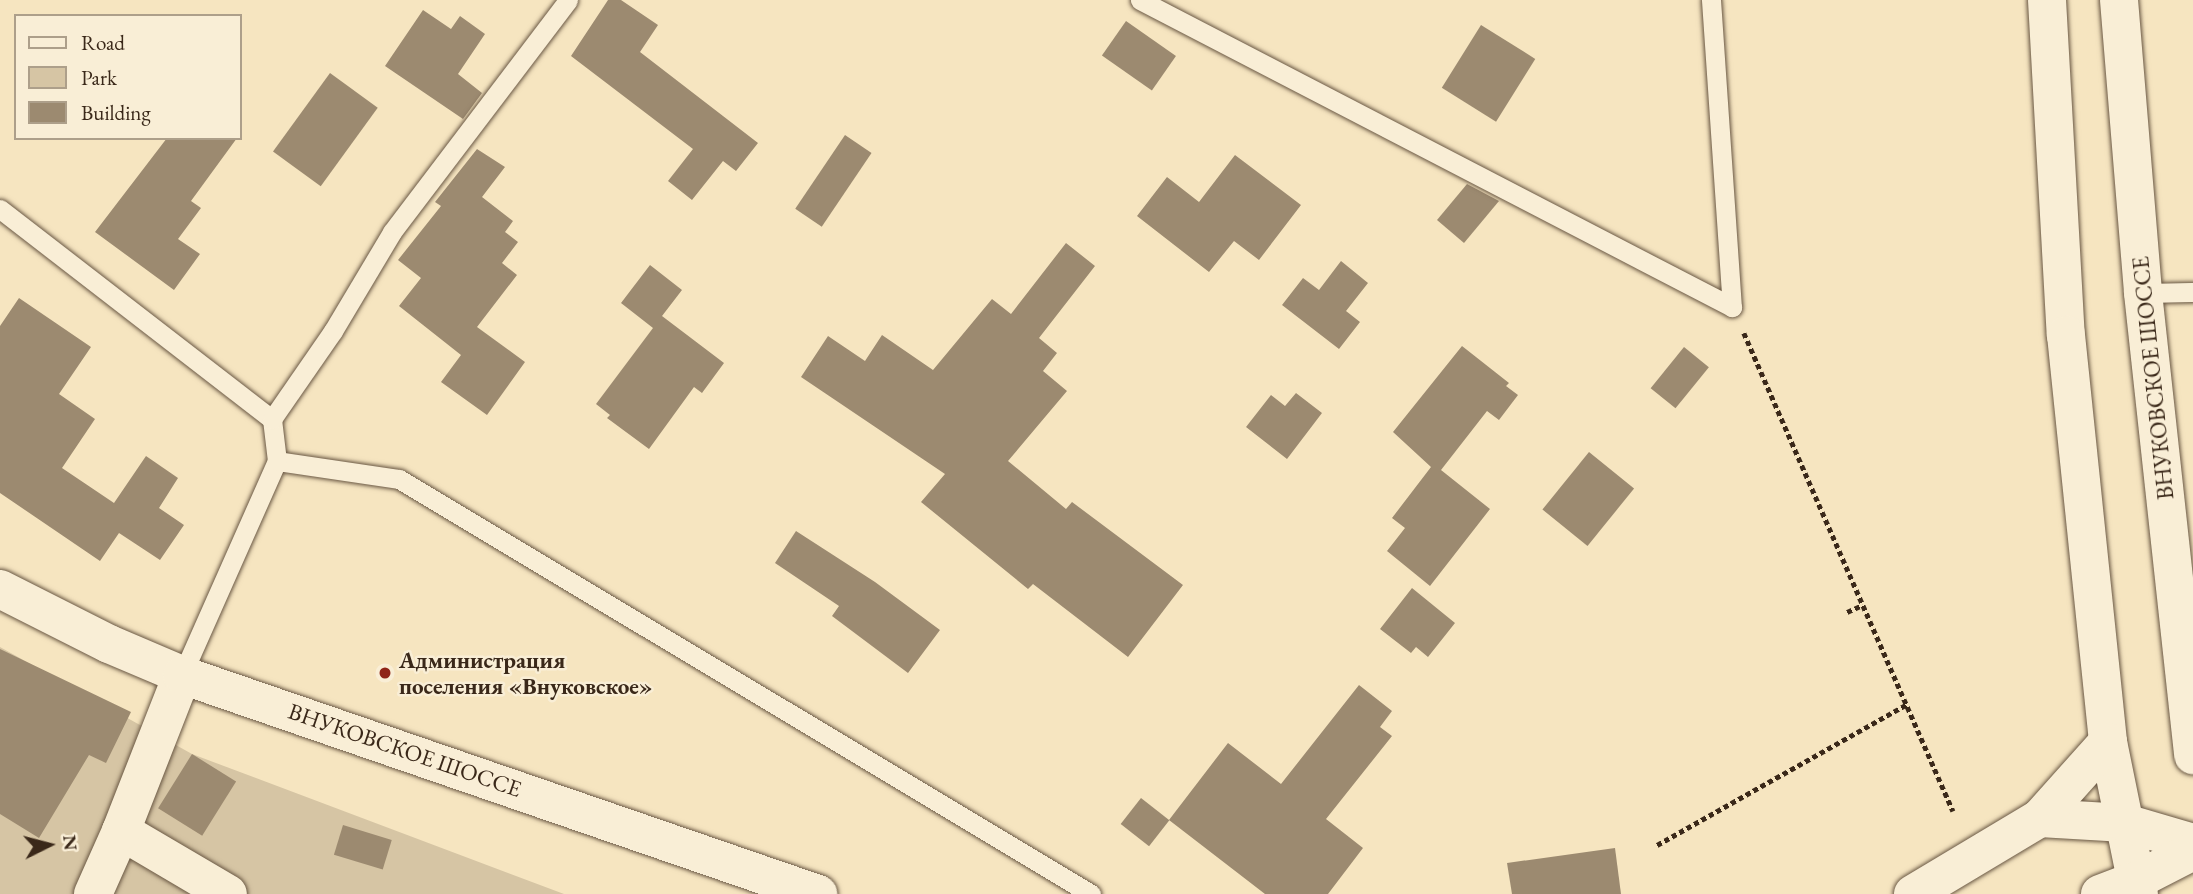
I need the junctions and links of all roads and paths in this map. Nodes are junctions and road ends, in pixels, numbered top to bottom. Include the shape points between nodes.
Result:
1 (568, 0) edge
2 (1140, 0) edge
3 (1711, 0) edge
4 (2047, 0) edge
5 (2119, 0) edge
6 (0, 209) edge
7 (2193, 292) edge
8 (2143, 293) junction
9 (1732, 307) junction
10 (272, 419) junction
11 (277, 461) junction
12 (0, 589) edge
13 (1863, 605) junction
14 (1847, 612) dead end
15 (182, 675) junction
16 (1907, 705) junction
17 (2108, 742) junction
18 (2193, 755) edge
19 (1953, 811) dead end
20 (2040, 818) junction
21 (2125, 823) junction
22 (121, 831) junction
23 (2193, 843) edge
24 (1657, 845) dead end
25 (2193, 851) edge
26 (2138, 887) edge
27 (93, 894) edge
28 (228, 894) edge
29 (818, 894) edge
30 (1091, 894) edge
31 (1913, 894) edge
32 (2100, 894) edge

1 - 10 lane via 392,232 333,331
2 - 9 lane
3 - 9 lane
4 - 17 main road via 2066,335
5 - 8 main road, ВНУКОВСКОЕ ШОССЕ
6 - 10 lane
7 - 8 lane
8 - 18 main road, ВНУКОВСКОЕ ШОССЕ
9 - 13 path
10 - 11 lane
11 - 15 lane
11 - 30 lane via 399,480
12 - 15 main road, ВНУКОВСКОЕ ШОССЕ
13 - 14 path
13 - 16 path
15 - 22 main road
15 - 29 main road, ВНУКОВСКОЕ ШОССЕ
16 - 19 path
16 - 24 path
17 - 20 main road
17 - 21 main road
20 - 21 main road
20 - 31 main road
21 - 23 main road
21 - 26 main road
22 - 27 main road
22 - 28 main road
25 - 26 main road
26 - 32 main road

